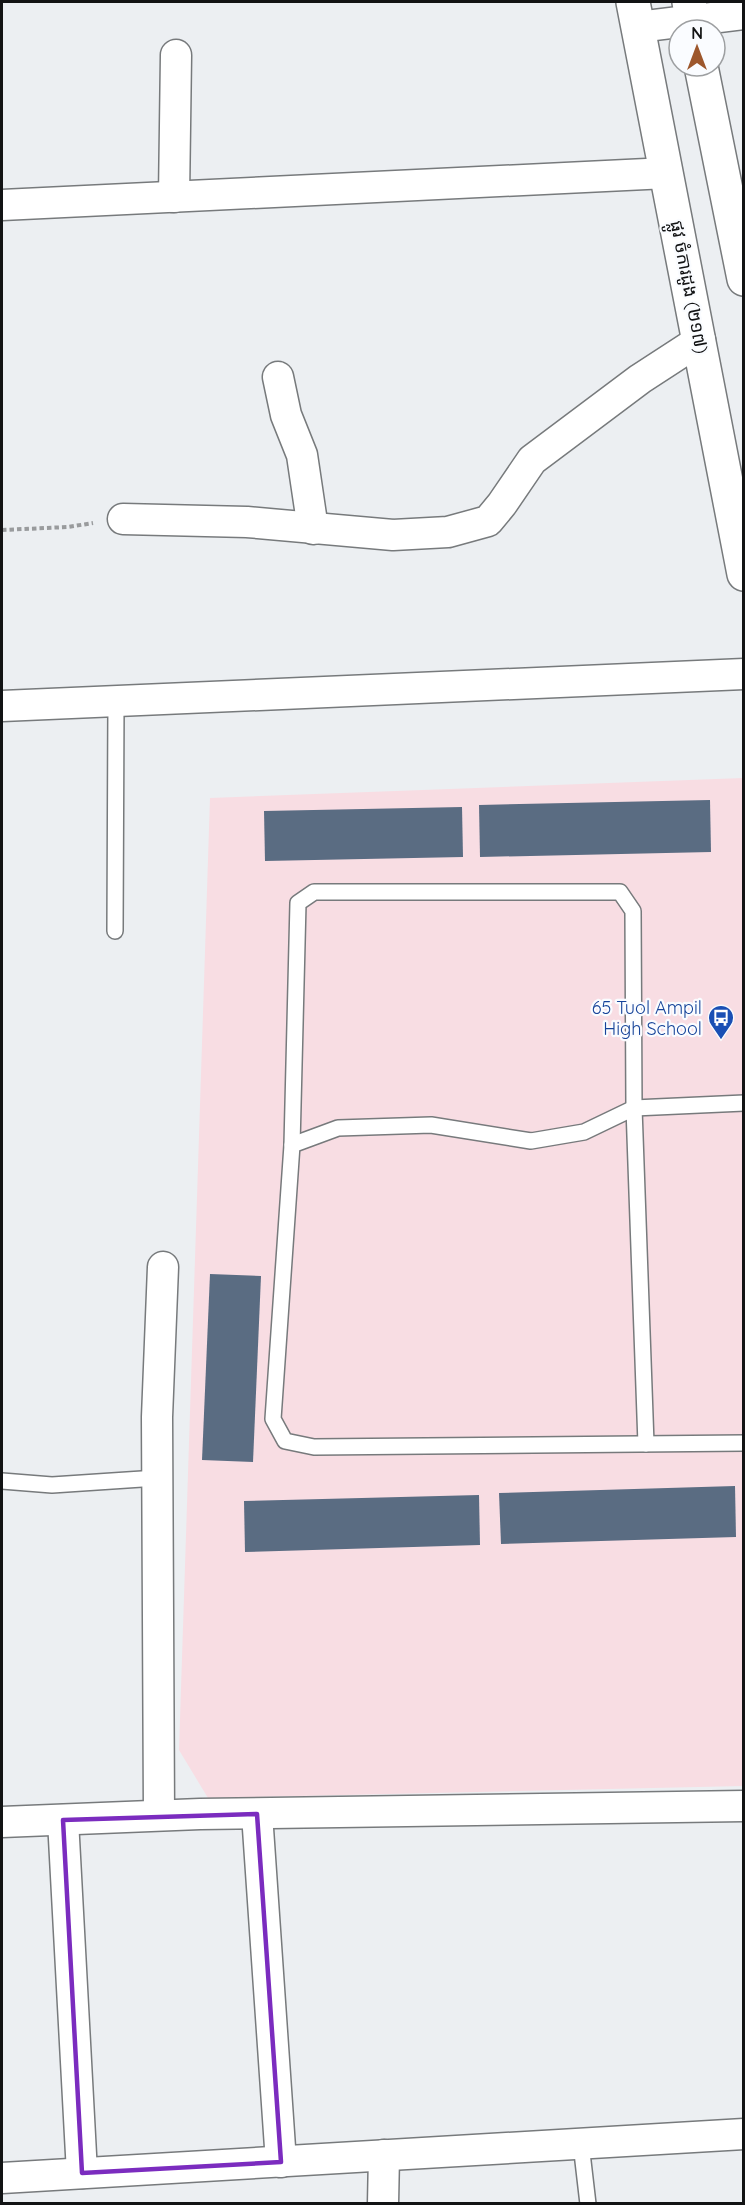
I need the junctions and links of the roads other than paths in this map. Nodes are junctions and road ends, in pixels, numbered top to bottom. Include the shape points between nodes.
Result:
1 (635, 14) edge
2 (744, 14) edge
3 (692, 17) edge
4 (176, 55) dead end
5 (703, 78) edge
6 (667, 173) junction
7 (174, 197) junction
8 (2, 205) edge
9 (742, 263) edge
10 (700, 340) junction
11 (278, 377) dead end
12 (123, 519) road end
13 (313, 529) junction
14 (744, 574) edge
15 (744, 674) edge
16 (116, 702) junction
17 (2, 706) edge
18 (115, 931) dead end
19 (744, 1103) edge
20 (634, 1108) junction
21 (292, 1146) junction
22 (163, 1267) dead end
23 (744, 1443) edge
24 (646, 1444) junction
25 (158, 1478) junction
26 (2, 1481) edge
27 (744, 1806) edge
28 (257, 1814) junction
29 (159, 1815) junction
30 (63, 1820) junction
31 (2, 1822) edge
32 (744, 2134) edge
33 (581, 2144) junction
34 (384, 2155) junction
35 (281, 2162) junction
36 (82, 2173) junction
37 (2, 2178) edge
38 (383, 2204) edge
39 (588, 2204) edge

1 - 3 street
1 - 6 main road, ផ្លូវ ចំការដូង (២១៧)
2 - 3 street
4 - 7 street
5 - 9 main road
6 - 7 street
6 - 10 main road, ផ្លូវ ចំការដូង (២១៧)
7 - 8 street
10 - 13 street via 640,379 532,460 488,521 448,532 393,535
10 - 14 main road, ផ្លូវ ចំការដូង (២១៧)
11 - 13 street via 286,415 302,454
12 - 13 street via 247,522
15 - 16 street
16 - 17 street
16 - 18 lane
19 - 20 lane
20 - 21 lane via 584,1132 531,1141 431,1125 338,1128
20 - 21 lane via 633,911 620,892 314,892 298,903
20 - 24 lane
21 - 24 lane via 273,1419 285,1441 315,1447
22 - 25 street
23 - 24 lane
25 - 26 lane via 52,1485
25 - 29 street
27 - 28 street
28 - 29 street
28 - 35 street
29 - 30 street
30 - 31 street
30 - 36 street
32 - 33 street
33 - 34 street
33 - 39 lane
34 - 35 street
34 - 38 street
35 - 36 street
36 - 37 street

